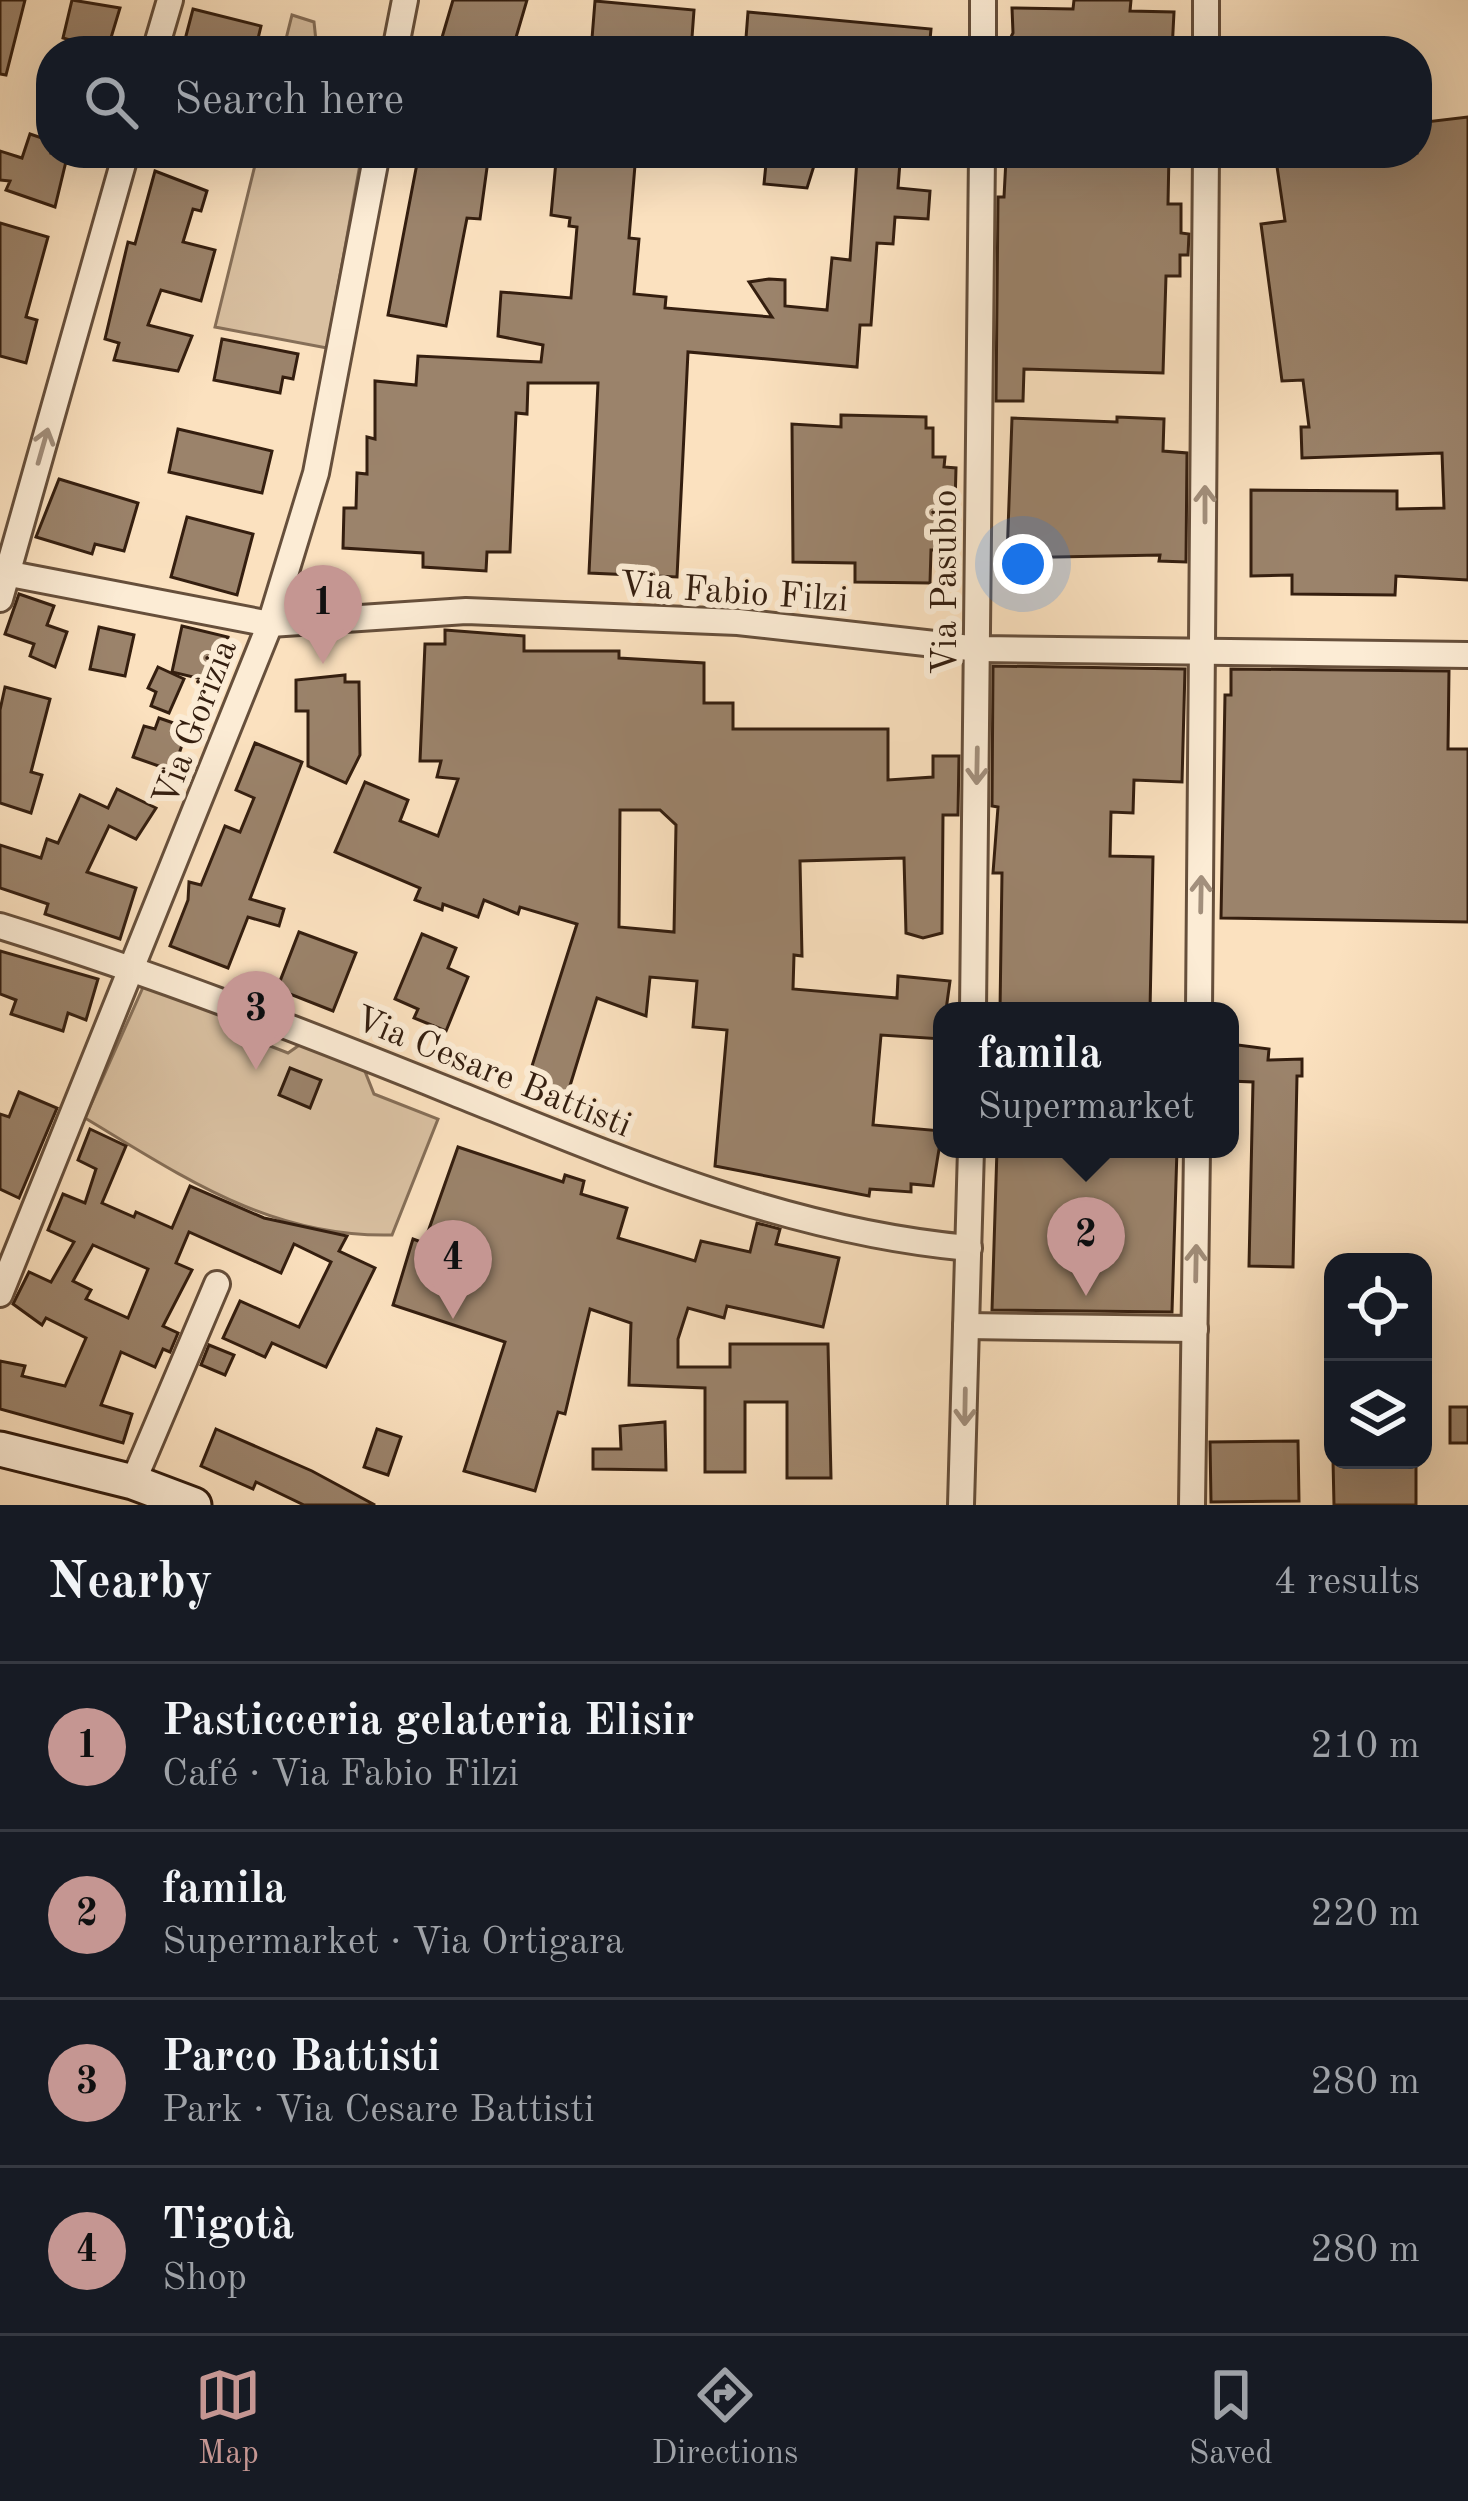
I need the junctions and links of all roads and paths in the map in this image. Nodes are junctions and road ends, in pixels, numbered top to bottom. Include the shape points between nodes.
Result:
1 (170, 0) edge
2 (405, 0) edge
3 (983, 0) edge
4 (1206, 0) edge
5 (159, 36) edge
6 (398, 36) edge
7 (983, 36) edge
8 (1206, 36) edge
9 (122, 168) edge
10 (374, 168) edge
11 (982, 168) edge
12 (1206, 168) edge
13 (4, 572) edge
14 (0, 599) edge
15 (270, 624) junction
16 (979, 649) junction
17 (1205, 653) junction
18 (1468, 655) edge
19 (0, 926) edge
20 (135, 968) junction
21 (973, 1002) edge
22 (1199, 1002) edge
23 (971, 1158) edge
24 (1197, 1158) edge
25 (969, 1248) junction
26 (217, 1284) dead end
27 (0, 1294) edge
28 (966, 1326) junction
29 (1195, 1329) junction
30 (0, 1449) edge
31 (133, 1482) junction
32 (194, 1505) edge
33 (962, 1505) edge
34 (1192, 1505) edge

1 - 5 street
2 - 6 street
3 - 7 street
4 - 8 street
13 -> 9 street
10 - 15 street, Via Gorizia via 316,473
11 - 16 street, Via Pasubio
17 -> 12 street
13 - 14 street
13 - 15 street, Via Fabio Filzi
15 - 16 street, Via Fabio Filzi via 466,611 738,622
15 - 20 street, Via Gorizia
16 - 17 street, Via Fabio Filzi
16 -> 21 street, Via Pasubio
17 - 18 street, Via Fabio Filzi
22 -> 17 street
19 - 20 street, Via Cesare Battisti
20 - 25 street, Via Cesare Battisti via 684,1185 836,1228
20 - 27 street, Via Gorizia
23 - 25 street
29 -> 24 street
25 - 28 street
26 - 31 street
28 - 29 street
28 -> 33 street
29 - 34 street
30 - 31 main road
31 - 32 main road

